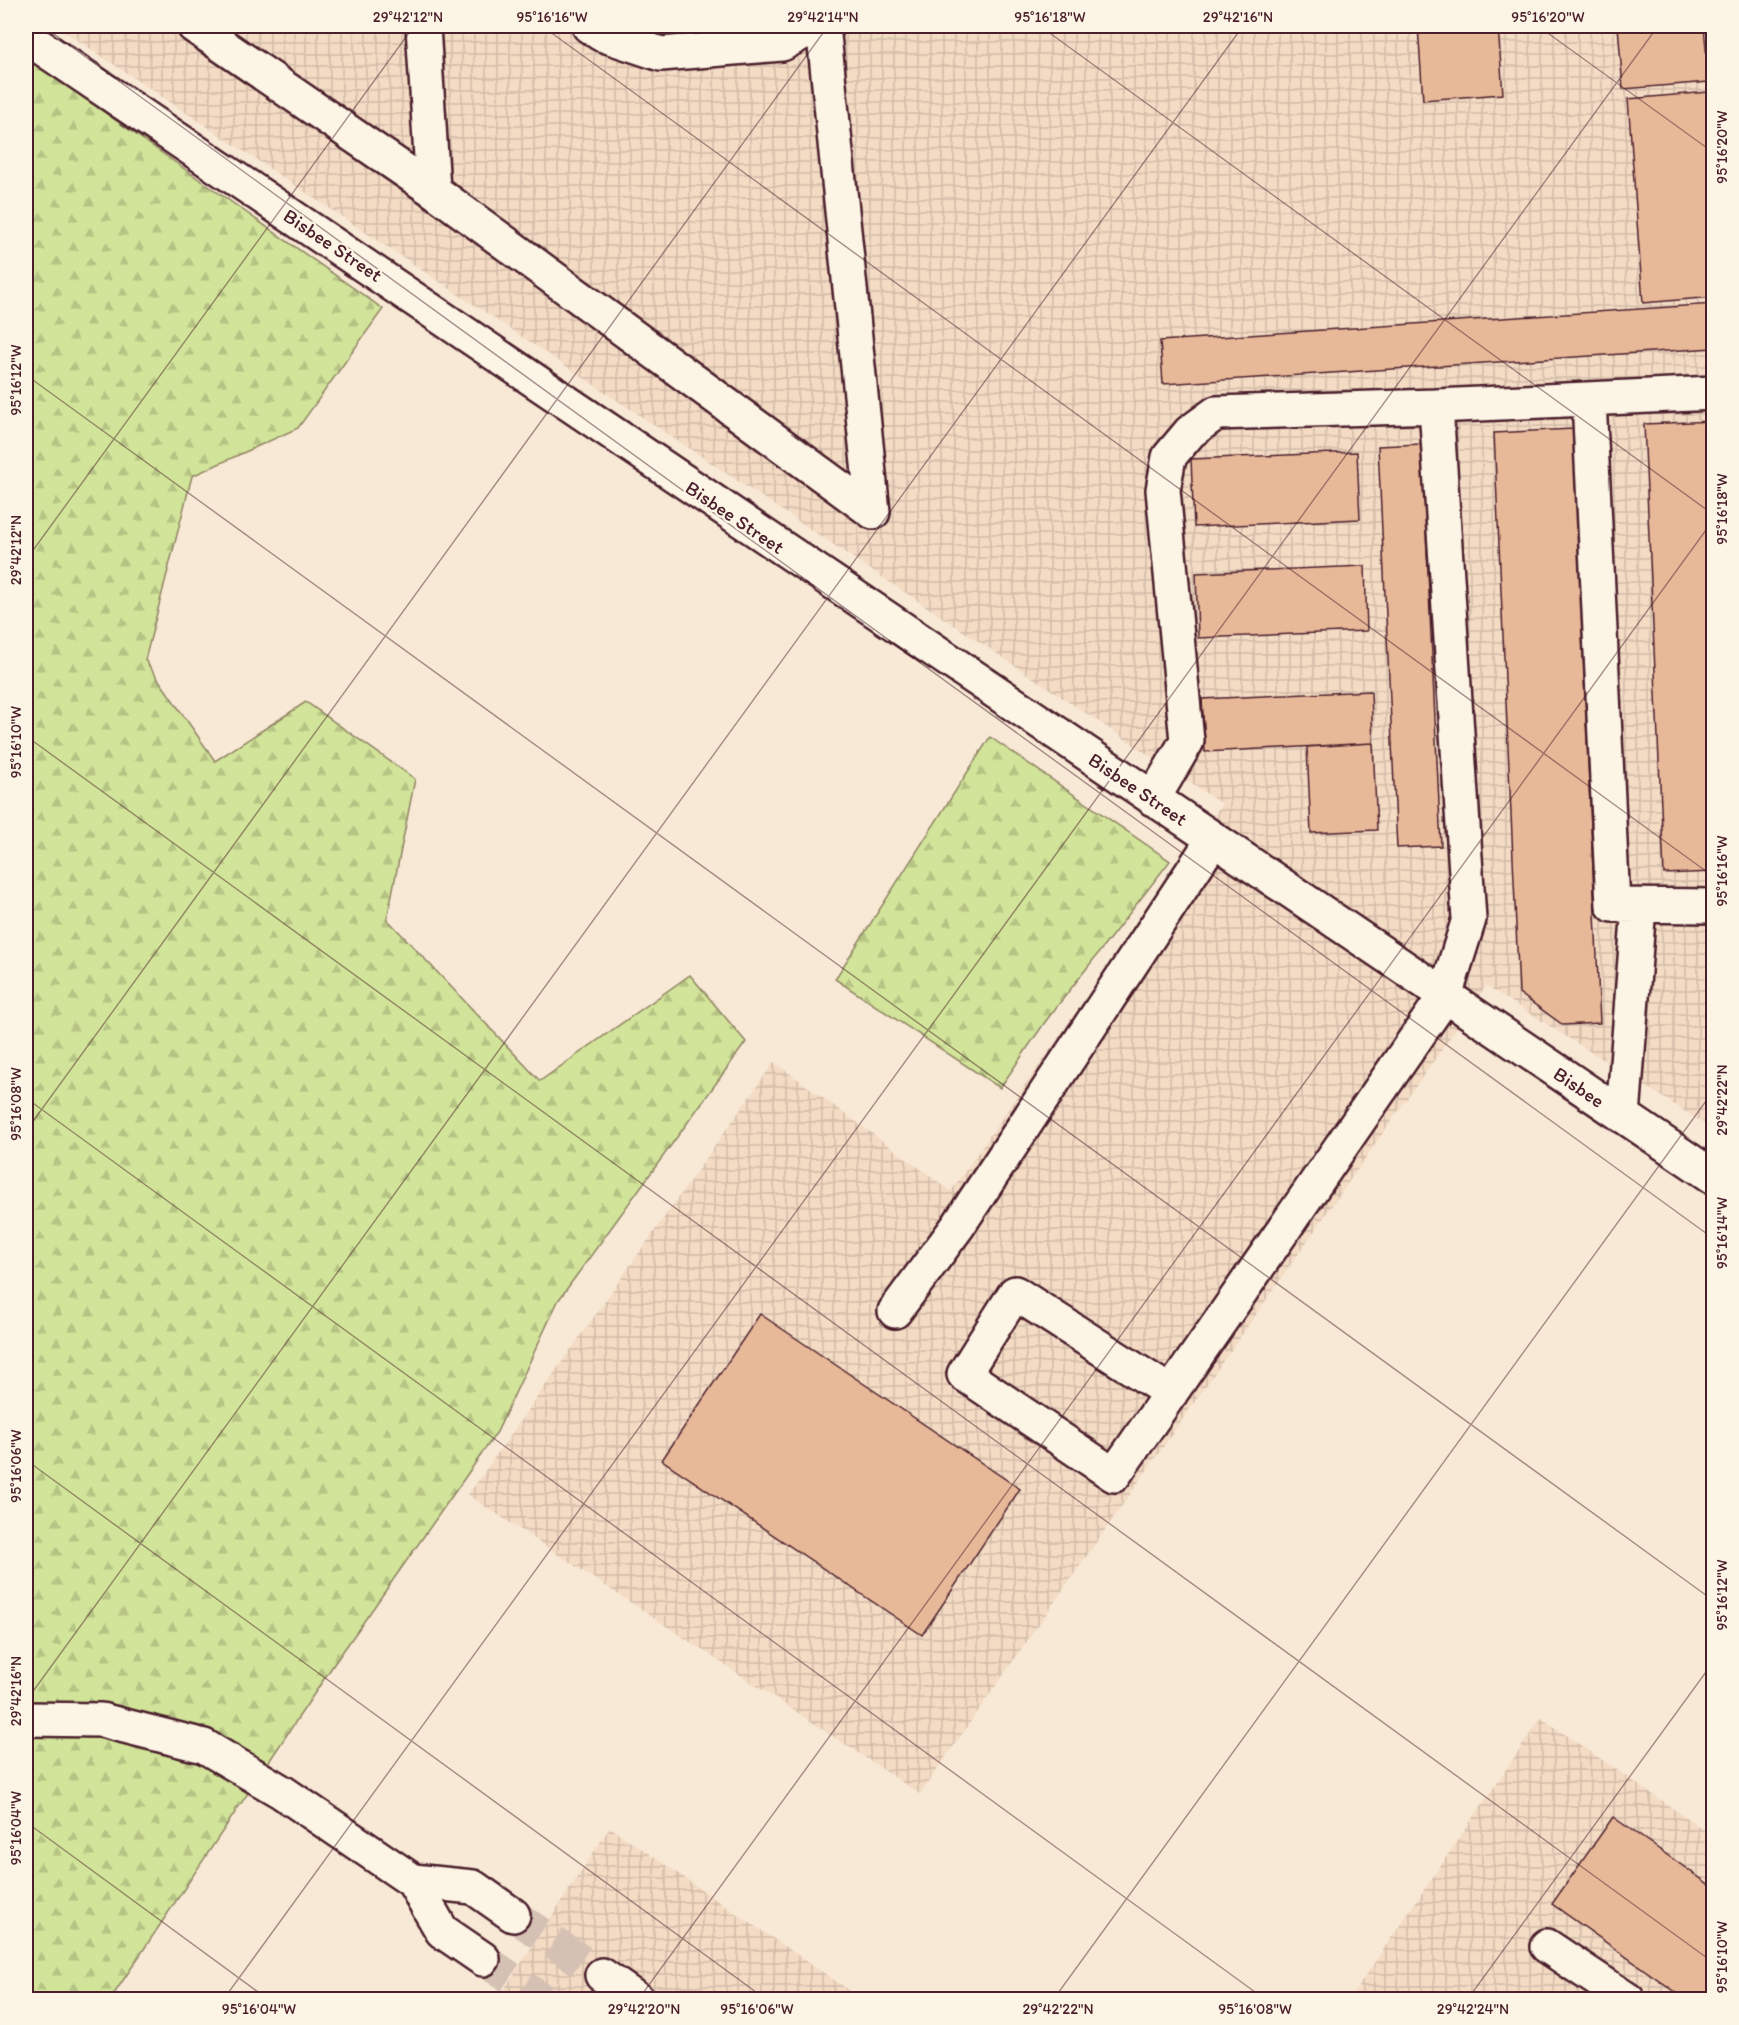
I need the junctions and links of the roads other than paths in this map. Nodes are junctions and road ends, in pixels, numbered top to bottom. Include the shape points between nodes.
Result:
1 (194, 26) edge
2 (423, 26) edge
3 (589, 26) edge
4 (809, 26) edge
5 (823, 26) edge
6 (26, 37) edge
7 (433, 190) junction
8 (1713, 393) edge
9 (1589, 399) junction
10 (1437, 406) junction
11 (1153, 799) junction
12 (1213, 840) junction
13 (1639, 906) junction
14 (1713, 906) edge
15 (1445, 996) junction
16 (1623, 1116) junction
17 (1713, 1177) edge
18 (895, 1311) dead end
19 (1171, 1393) junction
20 (26, 1719) edge
21 (413, 1881) junction
22 (513, 1915) tunnel mouth
23 (1548, 1946) dead end
24 (483, 1959) tunnel mouth
25 (603, 1975) tunnel mouth
26 (638, 2000) edge
27 (1628, 2000) edge

1 - 7 street
2 - 7 street
3 - 4 street via 601,34 661,54 783,44
5 - 7 street via 873,512
6 - 11 street, Bisbee Street
8 - 9 street
9 - 10 street
9 - 13 street via 1612,905
10 - 11 street via 1216,413 1190,432 1169,458 1163,490 1187,741
10 - 15 street via 1469,919
11 - 12 street, Bisbee Street
12 - 15 street, Bisbee Street
12 - 18 street via 958,1226
13 - 14 street
13 - 16 street
15 - 16 street, Bisbee
15 - 19 street
16 - 17 street, Bisbee
19 - 19 street via 1114,1476 964,1374 1015,1293
20 - 21 street via 101,1720 204,1746 282,1792
21 - 22 street via 473,1887
21 - 24 street via 442,1931
23 - 27 street
25 - 26 street

